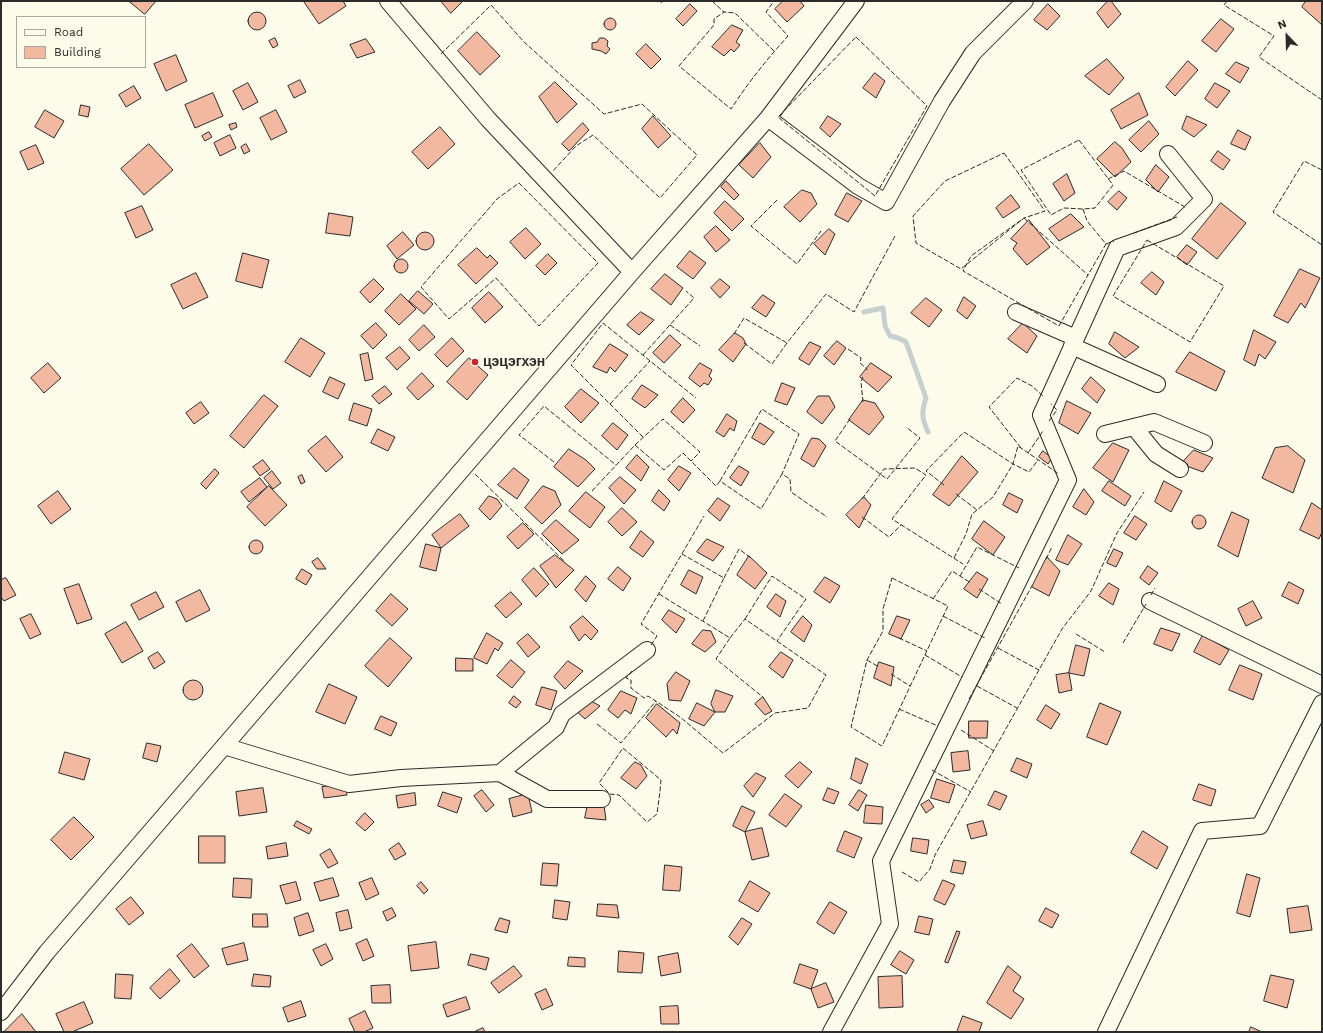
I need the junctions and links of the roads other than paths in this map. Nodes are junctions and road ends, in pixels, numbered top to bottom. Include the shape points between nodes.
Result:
1 (388, 1) edge
2 (856, 1) edge
3 (1025, 1) edge
4 (768, 118) junction
5 (1168, 154) dead end
6 (632, 272) junction
7 (1016, 312) dead end
8 (1074, 342) junction
9 (1157, 384) dead end
10 (1134, 427) junction
11 (1105, 434) dead end
12 (1204, 443) dead end
13 (1180, 470) dead end
14 (1150, 601) dead end
15 (647, 650) dead end
16 (1322, 685) edge
17 (1322, 703) edge
18 (224, 746) junction
19 (500, 773) junction
20 (602, 799) dead end
21 (1, 1012) edge
22 (831, 1032) edge
23 (1106, 1032) edge

1 - 6 street via 488,119
2 - 4 street
3 - 4 street via 973,53 942,101 886,202 858,186
4 - 6 street
5 - 8 street via 1204,199 1176,227 1117,248
6 - 18 street
7 - 8 street
8 - 9 street
8 - 22 street via 1041,415 1068,480 881,861 890,924
10 - 11 street
10 - 12 street via 1154,422
10 - 13 street via 1156,454
14 - 16 street
15 - 19 street via 562,714 556,727
17 - 23 street via 1260,826 1202,831
18 - 19 street via 349,784 400,778
18 - 21 street via 46,952
19 - 20 street via 547,799

